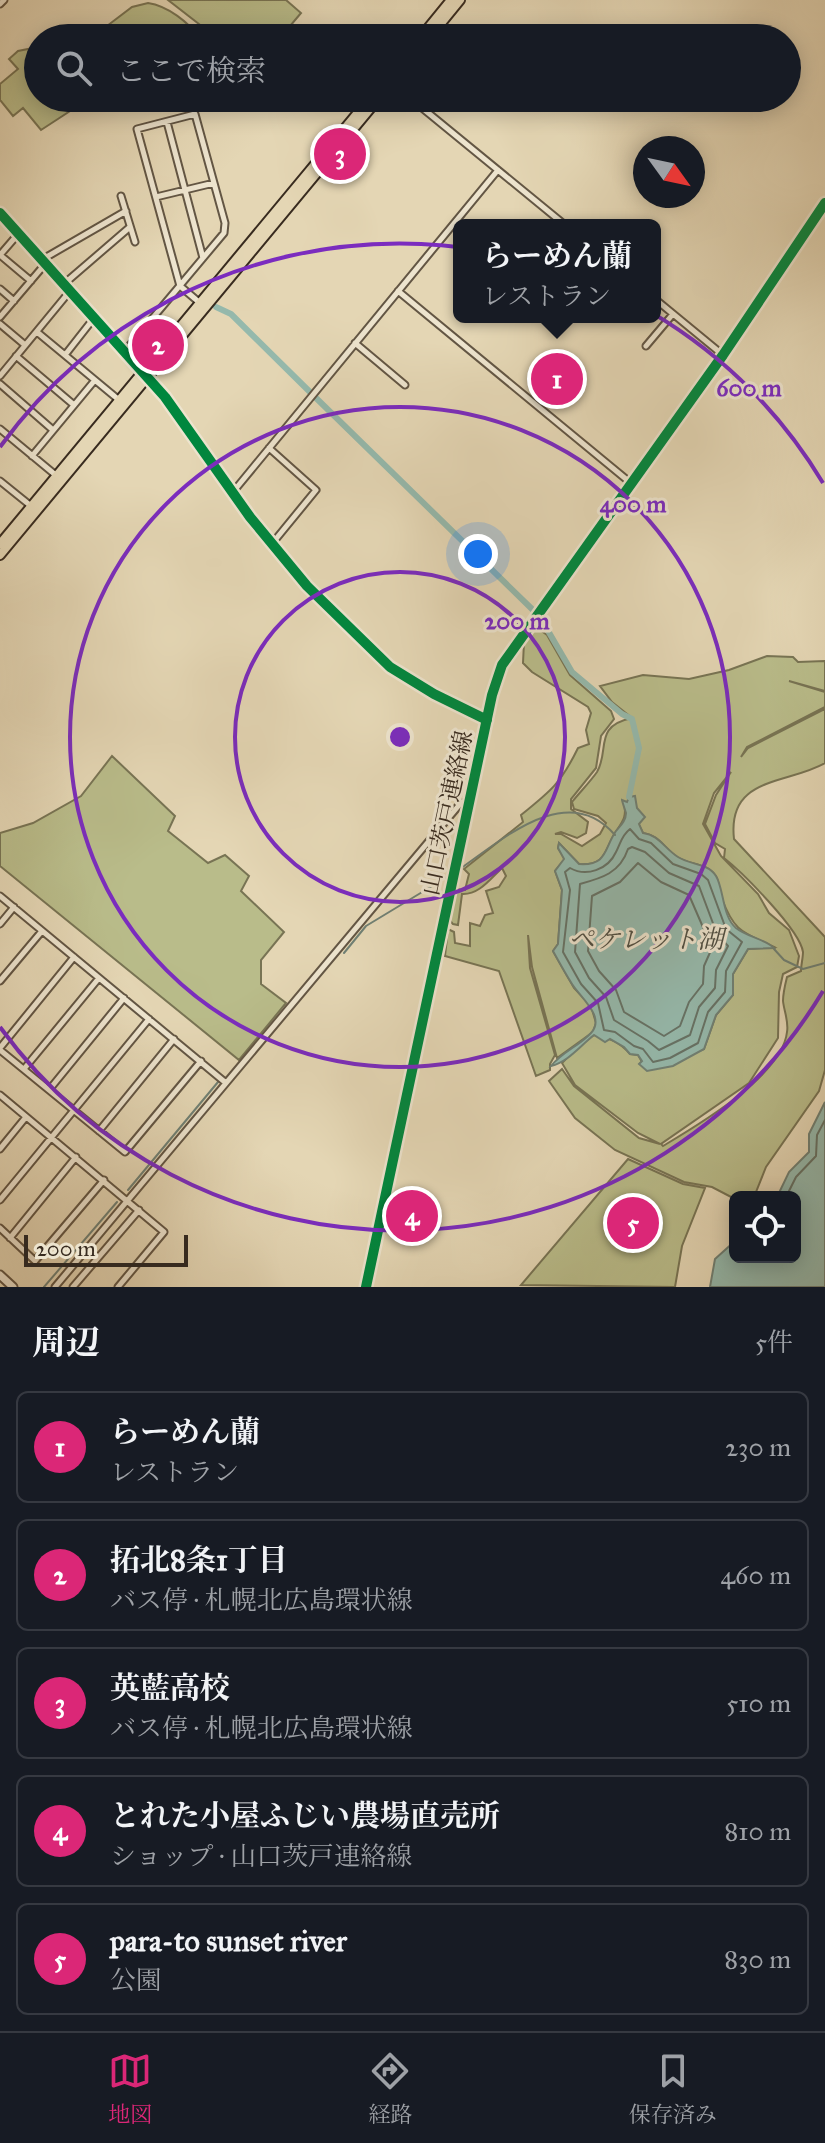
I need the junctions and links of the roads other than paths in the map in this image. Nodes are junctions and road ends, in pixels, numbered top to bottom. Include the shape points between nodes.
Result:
1 (4, 0) edge
2 (451, 0) edge
3 (460, 0) edge
4 (0, 4) edge
5 (431, 24) edge
6 (440, 24) edge
7 (358, 112) edge
8 (367, 112) edge
9 (427, 112) edge
10 (167, 122) junction
11 (498, 170) junction
12 (214, 183) junction
13 (184, 190) junction
14 (121, 196) dead end
15 (156, 197) junction
16 (825, 203) edge
17 (126, 211) junction
18 (0, 213) edge
19 (458, 219) edge
20 (558, 219) edge
21 (453, 224) edge
22 (130, 227) junction
23 (19, 233) junction
24 (135, 242) dead end
25 (0, 255) edge
26 (203, 258) junction
27 (45, 261) junction
28 (31, 281) junction
29 (180, 286) junction
30 (68, 287) junction
31 (0, 289) edge
32 (398, 291) junction
33 (14, 301) junction
34 (200, 303) junction
35 (661, 304) edge
36 (673, 314) junction
37 (0, 317) edge
38 (95, 317) junction
39 (0, 324) edge
40 (37, 332) junction
41 (355, 343) junction
42 (25, 345) junction
43 (646, 346) dead end
44 (125, 351) junction
45 (65, 355) junction
46 (723, 355) junction
47 (16, 356) junction
48 (145, 374) junction
49 (0, 376) edge
50 (95, 380) junction
51 (0, 384) edge
52 (405, 385) dead end
53 (119, 400) junction
54 (74, 405) junction
55 (0, 429) edge
56 (53, 430) junction
57 (269, 448) junction
58 (32, 456) junction
59 (59, 478) junction
60 (0, 481) edge
61 (632, 484) junction
62 (233, 492) junction
63 (31, 506) junction
64 (0, 544) edge
65 (271, 545) junction
66 (0, 555) edge
67 (487, 720) junction
68 (470, 801) junction
69 (0, 896) edge
70 (14, 907) junction
71 (0, 924) edge
72 (42, 931) junction
73 (74, 957) junction
74 (99, 978) junction
75 (0, 981) edge
76 (124, 998) junction
77 (149, 1019) junction
78 (174, 1039) junction
79 (0, 1049) edge
80 (201, 1061) junction
81 (24, 1069) junction
82 (226, 1083) junction
83 (49, 1090) junction
84 (1, 1096) edge
85 (73, 1110) junction
86 (26, 1117) junction
87 (99, 1131) junction
88 (51, 1137) junction
89 (0, 1149) edge
90 (76, 1157) junction
91 (104, 1180) junction
92 (0, 1200) edge
93 (128, 1201) junction
94 (139, 1210) junction
95 (0, 1228) edge
96 (10, 1238) junction
97 (0, 1275) edge
98 (13, 1287) edge
99 (55, 1287) edge
100 (73, 1287) edge
101 (118, 1287) edge
102 (366, 1287) edge

1 - 4 street
2 - 5 main road
3 - 6 main road
7 - 34 main road
8 - 48 main road
9 - 11 street
10 - 12 street via 195,114
10 - 13 street
10 - 15 street via 137,129
11 - 19 street
11 - 20 street
12 - 13 street
12 - 26 street via 224,233
13 - 15 street
13 - 26 street
14 - 17 street
15 - 29 street
16 - 46 street, 山口茨戸連絡線
17 - 22 street
17 - 27 street
18 - 23 street
21 - 32 street
22 - 24 street
22 - 30 street
23 - 25 street
23 - 27 street
25 - 28 street
26 - 29 street
27 - 28 street
27 - 30 street
28 - 33 street
29 - 34 street
29 - 44 street
30 - 38 street
30 - 40 street
31 - 33 street
32 - 41 street
32 - 61 street
33 - 37 street
34 - 48 main road
35 - 36 street
36 - 43 street
36 - 46 street
38 - 44 street
38 - 45 street
39 - 42 street
40 - 42 street
40 - 45 street
41 - 52 street
41 - 57 street
42 - 47 street
44 - 48 street
45 - 50 street
46 - 61 street, 山口茨戸連絡線
47 - 49 street
47 - 54 street
48 - 53 main road
48 - 59 main road
48 - 62 street
50 - 53 street
50 - 54 street
51 - 56 street
53 - 59 main road
54 - 56 street
55 - 58 street
56 - 58 street
57 - 62 street
57 - 65 street via 316,490
58 - 59 street
59 - 63 main road
59 - 66 main road
60 - 63 street
61 - 67 street, 山口茨戸連絡線 via 506,656
62 - 65 street
63 - 64 main road
65 - 67 street via 390,667
67 - 68 street, 山口茨戸連絡線
68 - 82 street via 460,804
68 - 102 street, 山口茨戸連絡線
69 - 70 street
70 - 71 street
70 - 72 street
72 - 73 street
72 - 75 street
73 - 74 street
73 - 79 street
74 - 76 street
74 - 81 street
76 - 77 street
76 - 83 street
77 - 78 street
77 - 85 street
78 - 80 street
78 - 87 street
79 - 81 street
80 - 82 street
80 - 87 street via 125,1152
81 - 83 street
82 - 93 street
83 - 85 street
84 - 86 street
85 - 87 street
85 - 88 street
86 - 88 street
86 - 89 street
88 - 90 street
88 - 92 street
90 - 91 street
90 - 96 street
91 - 93 street
91 - 96 street via 35,1261
93 - 94 street
93 - 99 street
94 - 100 street
94 - 101 street via 164,1232
95 - 96 street
97 - 98 street

